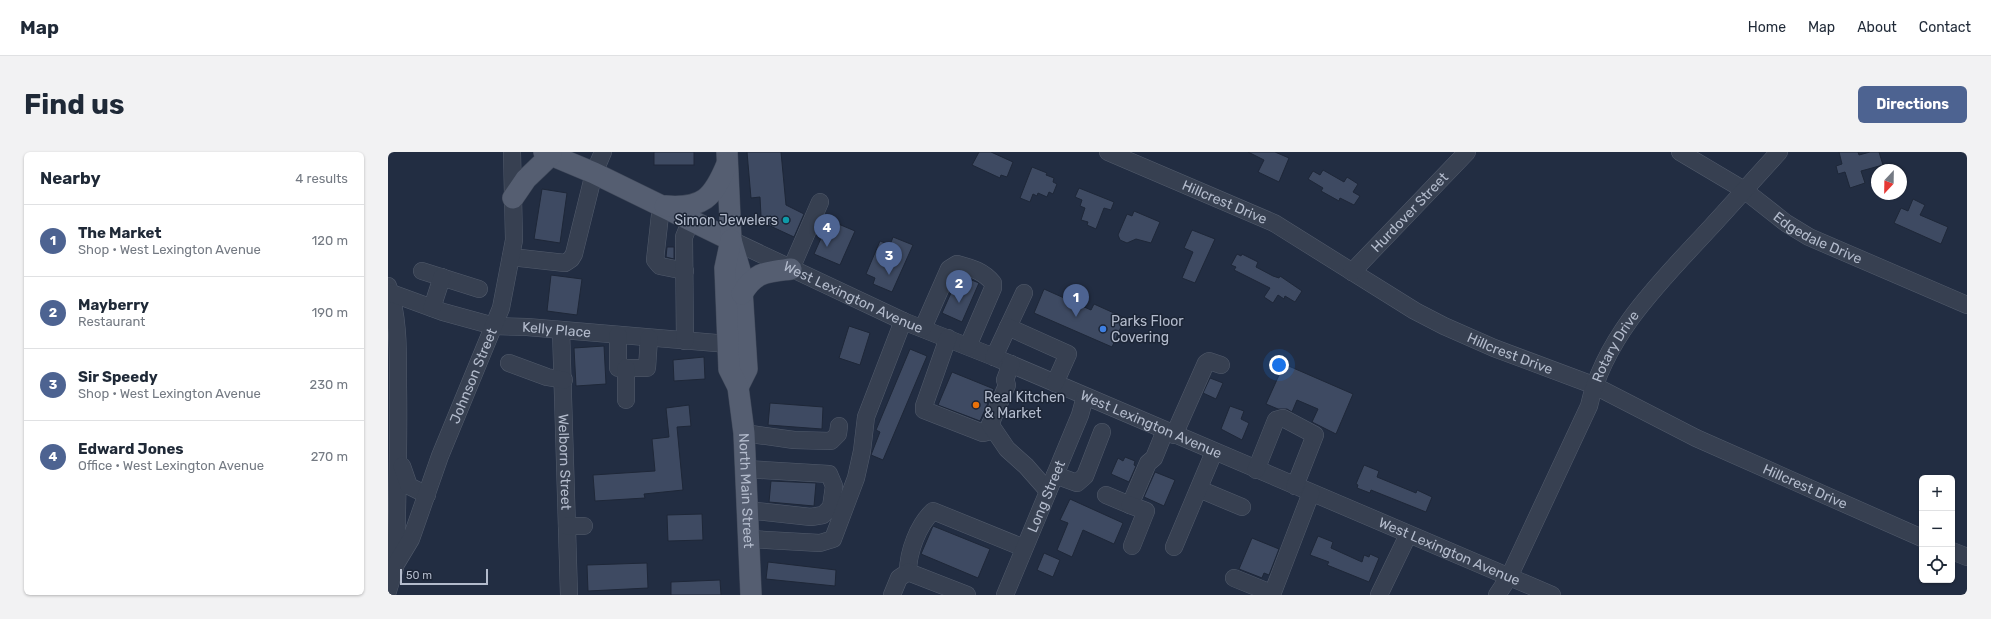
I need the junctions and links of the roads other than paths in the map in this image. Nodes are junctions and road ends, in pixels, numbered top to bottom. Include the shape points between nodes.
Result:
1 (512, 152) edge
2 (603, 152) edge
3 (1108, 152) edge
4 (1467, 152) edge
5 (1680, 152) edge
6 (1779, 152) edge
7 (547, 153) edge
8 (727, 158) edge
9 (594, 173) junction
10 (1744, 190) junction
11 (513, 198) junction
12 (820, 202) dead end
13 (661, 206) junction
14 (691, 220) junction
15 (731, 240) junction
16 (510, 257) junction
17 (791, 269) junction
18 (422, 271) dead end
19 (685, 271) junction
20 (1352, 272) junction
21 (442, 277) junction
22 (389, 289) edge
23 (479, 289) dead end
24 (1024, 293) dead end
25 (742, 294) junction
26 (1967, 305) edge
27 (432, 308) junction
28 (903, 320) junction
29 (494, 326) junction
30 (1008, 327) junction
31 (922, 328) junction
32 (561, 330) junction
33 (618, 335) junction
34 (649, 338) junction
35 (948, 338) junction
36 (685, 341) junction
37 (728, 344) junction
38 (968, 346) junction
39 (994, 357) junction
40 (509, 363) dead end
41 (1011, 364) junction
42 (1221, 365) dead end
43 (626, 368) junction
44 (564, 380) junction
45 (1055, 383) junction
46 (1593, 385) junction
47 (738, 387) junction
48 (1085, 397) junction
49 (626, 400) dead end
50 (990, 424) junction
51 (839, 426) dead end
52 (1102, 432) dead end
53 (744, 433) junction
54 (1170, 433) junction
55 (1214, 452) junction
56 (399, 458) junction
57 (745, 469) junction
58 (1256, 470) junction
59 (1055, 475) junction
60 (1295, 486) junction
61 (1199, 488) junction
62 (1048, 491) junction
63 (1311, 493) junction
64 (427, 495) junction
65 (1106, 495) dead end
66 (1130, 505) junction
67 (1242, 507) dead end
68 (747, 510) junction
69 (567, 526) junction
70 (584, 526) dead end
71 (1408, 535) junction
72 (1919, 537) edge
73 (749, 539) junction
74 (1132, 546) dead end
75 (1024, 548) junction
76 (1174, 548) dead end
77 (1955, 552) edge
78 (1967, 557) edge
79 (396, 564) junction
80 (908, 572) junction
81 (1509, 577) junction
82 (1234, 578) dead end
83 (388, 591) edge
84 (569, 595) edge
85 (751, 595) edge
86 (892, 595) edge
87 (967, 595) edge
88 (1005, 595) edge
89 (1379, 595) edge
90 (1497, 595) edge
91 (1552, 595) edge

1 - 11 street, Johnson Street
2 - 9 street
3 - 20 street, Hillcrest Drive via 1274,222
4 - 20 street, Hurdover Street
5 - 10 street, Edgedale Drive
6 - 10 street, Rotary Drive
7 - 9 main road
7 - 11 main road
8 - 13 main road via 719,183 708,197 699,203 682,208
8 - 15 main road, North Main Street
9 - 13 main road
9 - 16 street via 571,259 565,263
10 - 26 street, Edgedale Drive via 1786,223 1809,237
10 - 46 street, Rotary Drive via 1653,289 1614,346
11 - 16 street, Johnson Street via 514,240
12 - 17 street
13 - 14 main road
13 - 19 street via 655,260 660,266
14 - 15 main road
14 - 19 street via 684,237
15 - 17 street, West Lexington Avenue
15 - 25 main road, North Main Street via 741,274
15 - 37 main road, North Main Street via 725,268
16 - 29 street, Johnson Street via 501,308
17 - 25 main road via 755,277 748,282
17 - 28 street, West Lexington Avenue
18 - 21 street
19 - 36 street
20 - 46 street, Hillcrest Drive via 1444,326 1494,348
21 - 23 street
21 - 27 street
22 - 27 street, Kelly Place
22 - 56 street via 398,353
24 - 30 street
25 - 47 main road, North Main Street via 747,369
27 - 29 street, Kelly Place
28 - 31 street, West Lexington Avenue
28 - 73 street via 866,416 856,478 833,539 820,543
29 - 32 street, Kelly Place
29 - 64 street, Johnson Street via 440,456
30 - 39 street
30 - 45 street via 1068,354
31 - 35 street, West Lexington Avenue
31 - 38 street via 949,269 957,264 974,268 986,275 993,283 993,288
32 - 33 street, Kelly Place
32 - 44 street, Welborn Street
33 - 34 street, Kelly Place
33 - 43 street via 618,368
34 - 36 street, Kelly Place
34 - 43 street via 647,368
35 - 38 street, West Lexington Avenue
35 - 50 street via 924,410 983,433 987,432
36 - 37 street, Kelly Place
37 - 47 main road, North Main Street via 729,369
38 - 39 street, West Lexington Avenue
39 - 41 street, West Lexington Avenue
40 - 44 street via 547,377
41 - 45 street, West Lexington Avenue
41 - 50 street via 1005,380 1006,385
42 - 54 street via 1206,362
43 - 49 street
44 - 69 street, Welborn Street
45 - 48 street, West Lexington Avenue
46 - 72 street, Hillcrest Drive via 1696,438
46 - 81 street, Rotary Drive via 1589,406
47 - 53 main road, North Main Street
48 - 54 street, West Lexington Avenue
48 - 59 street, Long Street
50 - 62 street via 1007,449
51 - 53 street via 838,434 831,441 794,440
52 - 59 street via 1085,476 1078,483
53 - 57 main road, North Main Street
54 - 55 street, West Lexington Avenue
54 - 66 street via 1148,463
55 - 58 street, West Lexington Avenue
55 - 61 street
56 - 64 street via 409,486
56 - 79 street
57 - 68 main road, North Main Street
57 - 68 street via 829,474 834,486 830,507 823,515 811,517
58 - 60 street, West Lexington Avenue
58 - 60 street via 1276,420 1283,418 1315,435
59 - 62 street, Long Street
60 - 63 street, West Lexington Avenue
61 - 67 street
61 - 76 street
62 - 75 street, Long Street
63 - 71 street, West Lexington Avenue
63 - 82 street via 1273,592
64 - 79 street, Johnson Street via 410,539
65 - 66 street
66 - 74 street via 1146,511
68 - 73 main road, North Main Street
69 - 70 street
69 - 84 street, Welborn Street
71 - 81 street, West Lexington Avenue
71 - 89 street
73 - 85 main road, North Main Street
75 - 80 street via 933,511 924,519 908,560
75 - 88 street, Long Street
77 - 78 street
79 - 83 street, Johnson Street
80 - 86 street via 899,578
80 - 87 street
81 - 90 street, Rotary Drive
81 - 91 street, West Lexington Avenue

